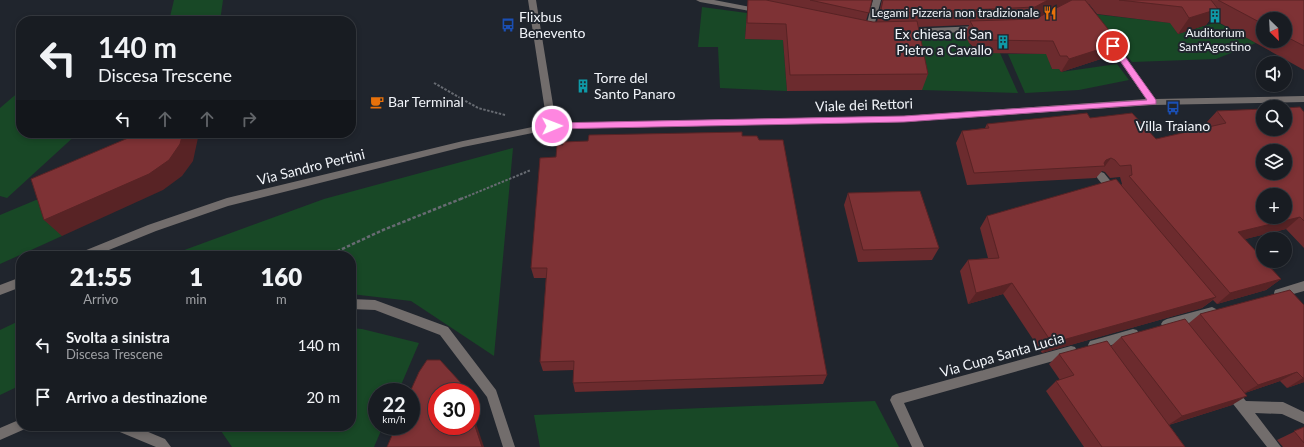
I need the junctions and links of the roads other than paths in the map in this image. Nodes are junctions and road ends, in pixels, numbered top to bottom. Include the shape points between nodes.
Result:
1 (532, 0) edge
2 (700, 0) edge
3 (877, 0) edge
4 (769, 12) edge
5 (990, 29) edge
6 (1101, 29) edge
7 (868, 33) edge
8 (898, 33) edge
9 (1304, 99) edge
10 (1153, 102) junction
11 (552, 126) junction
12 (1101, 176) edge
13 (1120, 199) edge
14 (95, 251) edge
15 (16, 284) edge
16 (1304, 286) edge
17 (0, 290) edge
18 (1266, 297) edge
19 (356, 304) edge
20 (1215, 309) edge
21 (1175, 322) junction
22 (1160, 326) edge
23 (1145, 331) edge
24 (1185, 334) edge
25 (1099, 344) junction
26 (1108, 356) edge
27 (1223, 383) edge
28 (1243, 407) junction
29 (1304, 418) edge
30 (16, 427) edge
31 (131, 431) edge
32 (0, 434) edge
33 (165, 447) edge
34 (509, 447) edge
35 (918, 447) edge
36 (1275, 447) edge

1 - 11 street
2 - 4 street
3 - 7 street
5 - 8 street
6 - 10 street
9 - 10 street, Viale dei Rettori
10 - 11 street, Viale dei Rettori via 904,119
11 - 14 street, Via Sandro Pertini via 464,144 227,202
12 - 13 street
15 - 17 street
16 - 18 street
19 - 34 street via 375,306 444,331 492,394
20 - 21 street
21 - 22 street
21 - 24 street
23 - 25 street, Via Cupa Santa Lucia
25 - 26 street
25 - 35 street, Via Cupa Santa Lucia via 896,400
27 - 28 street
28 - 29 street via 1283,408
28 - 36 street
30 - 32 street
31 - 33 street

